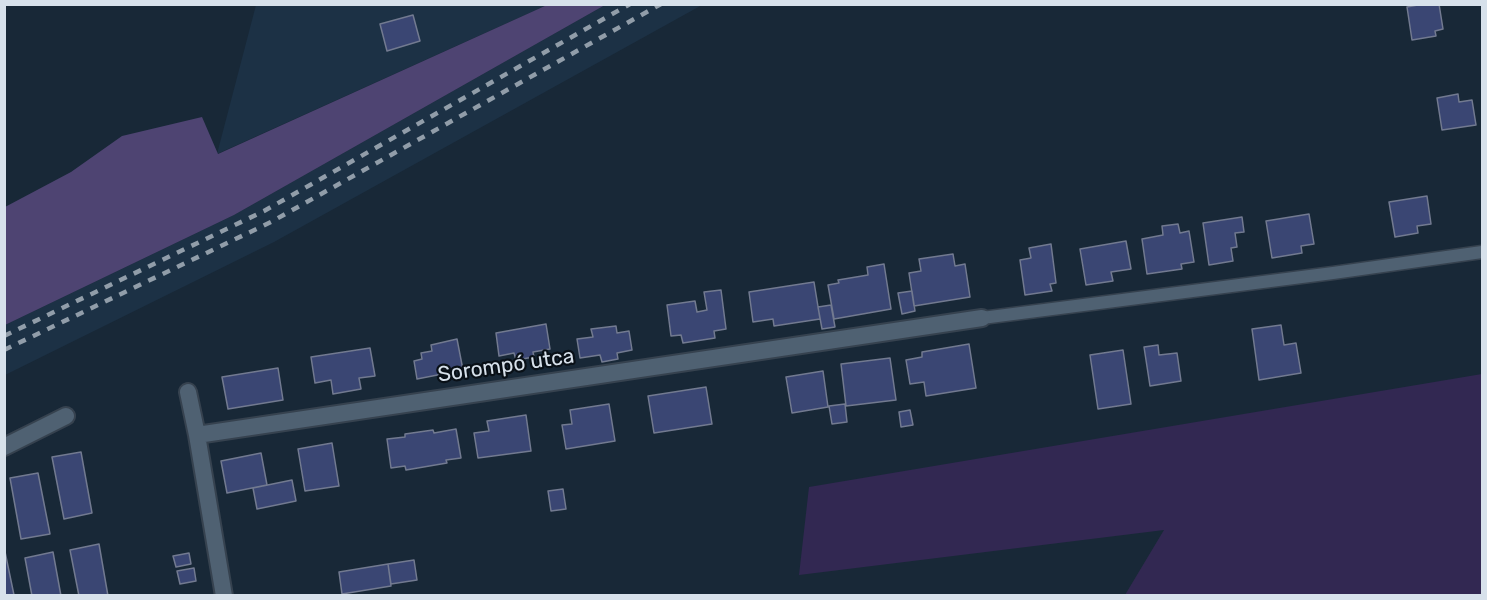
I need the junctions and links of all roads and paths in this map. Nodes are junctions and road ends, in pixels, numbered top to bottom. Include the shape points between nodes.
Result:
1 (1482, 252) edge
2 (982, 318) joint
3 (188, 392) dead end
4 (66, 416) dead end
5 (197, 435) junction
6 (4, 447) edge
7 (224, 596) edge

1 - 2 lane
2 - 5 street, Sorompó utca
3 - 5 street
4 - 6 street
5 - 7 street

